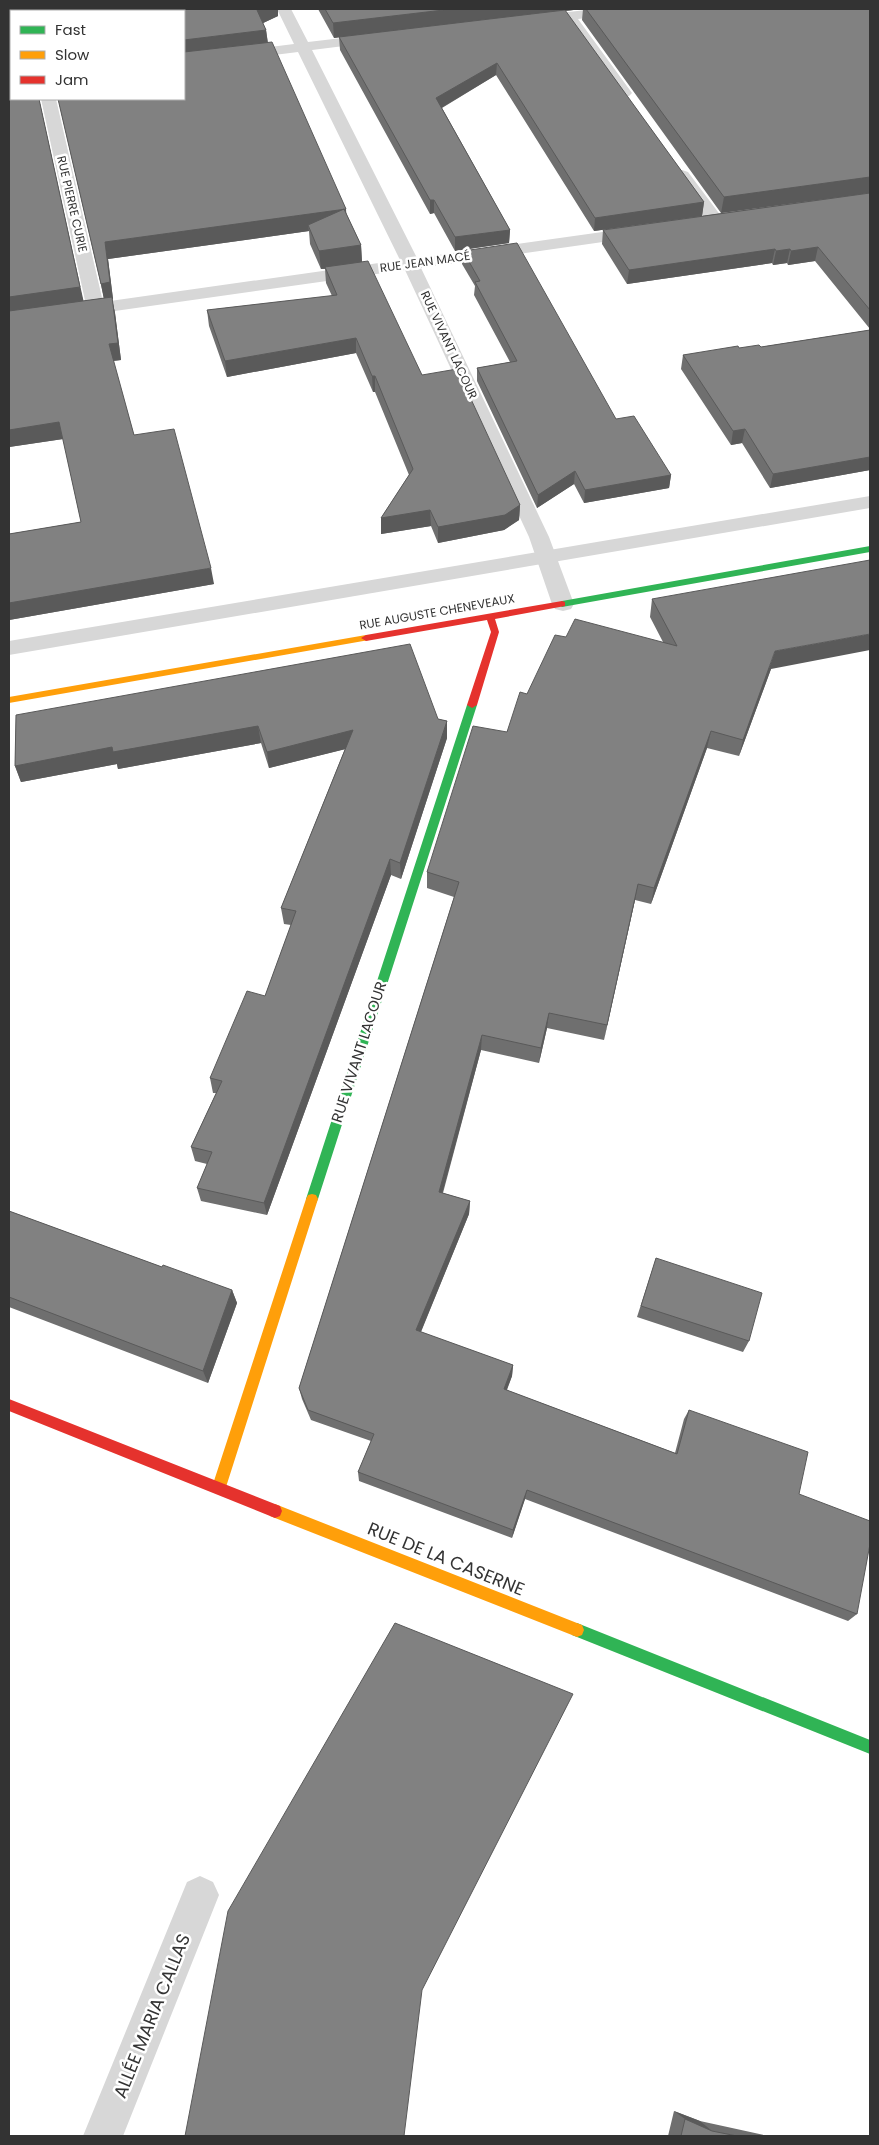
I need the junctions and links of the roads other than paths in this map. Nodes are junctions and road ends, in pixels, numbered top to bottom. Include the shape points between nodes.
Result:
1 (284, 9) edge
2 (630, 9) edge
3 (569, 16) junction
4 (520, 22) edge
5 (392, 36) edge
6 (303, 47) junction
7 (185, 62) edge
8 (48, 100) edge
9 (633, 105) edge
10 (673, 162) edge
11 (734, 218) edge
12 (715, 220) junction
13 (696, 223) edge
14 (656, 229) edge
15 (410, 264) junction
16 (96, 309) junction
17 (9, 321) edge
18 (870, 502) edge
19 (870, 549) edge
20 (547, 556) junction
21 (563, 604) junction
22 (490, 616) junction
23 (9, 648) edge
24 (9, 700) edge
25 (9, 1405) edge
26 (219, 1487) junction
27 (870, 1747) edge
28 (200, 1895) dead end
29 (103, 2136) edge

1 - 6 street, RUE VIVANT LACOUR
2 - 3 street
3 - 4 street
3 - 9 street
5 - 6 street
6 - 7 street
6 - 15 street, RUE VIVANT LACOUR
8 - 16 street, RUE PIERRE CURIE
10 - 12 street
11 - 12 street
12 - 13 street
14 - 15 street, RUE JEAN MACÉ
15 - 16 street, RUE JEAN MACÉ
15 - 20 street, RUE VIVANT LACOUR
16 - 17 street, RUE JEAN MACÉ
18 - 20 lane
19 - 21 street, RUE AUGUSTE CHENEVEAUX
20 - 21 street, RUE VIVANT LACOUR
20 - 23 lane
21 - 22 street, RUE AUGUSTE CHENEVEAUX
22 - 24 street, RUE AUGUSTE CHENEVEAUX
22 - 26 street, RUE VIVANT LACOUR via 495,632
25 - 26 street, RUE DE LA CASERNE
26 - 27 street, RUE DE LA CASERNE
28 - 29 street, ALLÉE MARIA CALLAS

